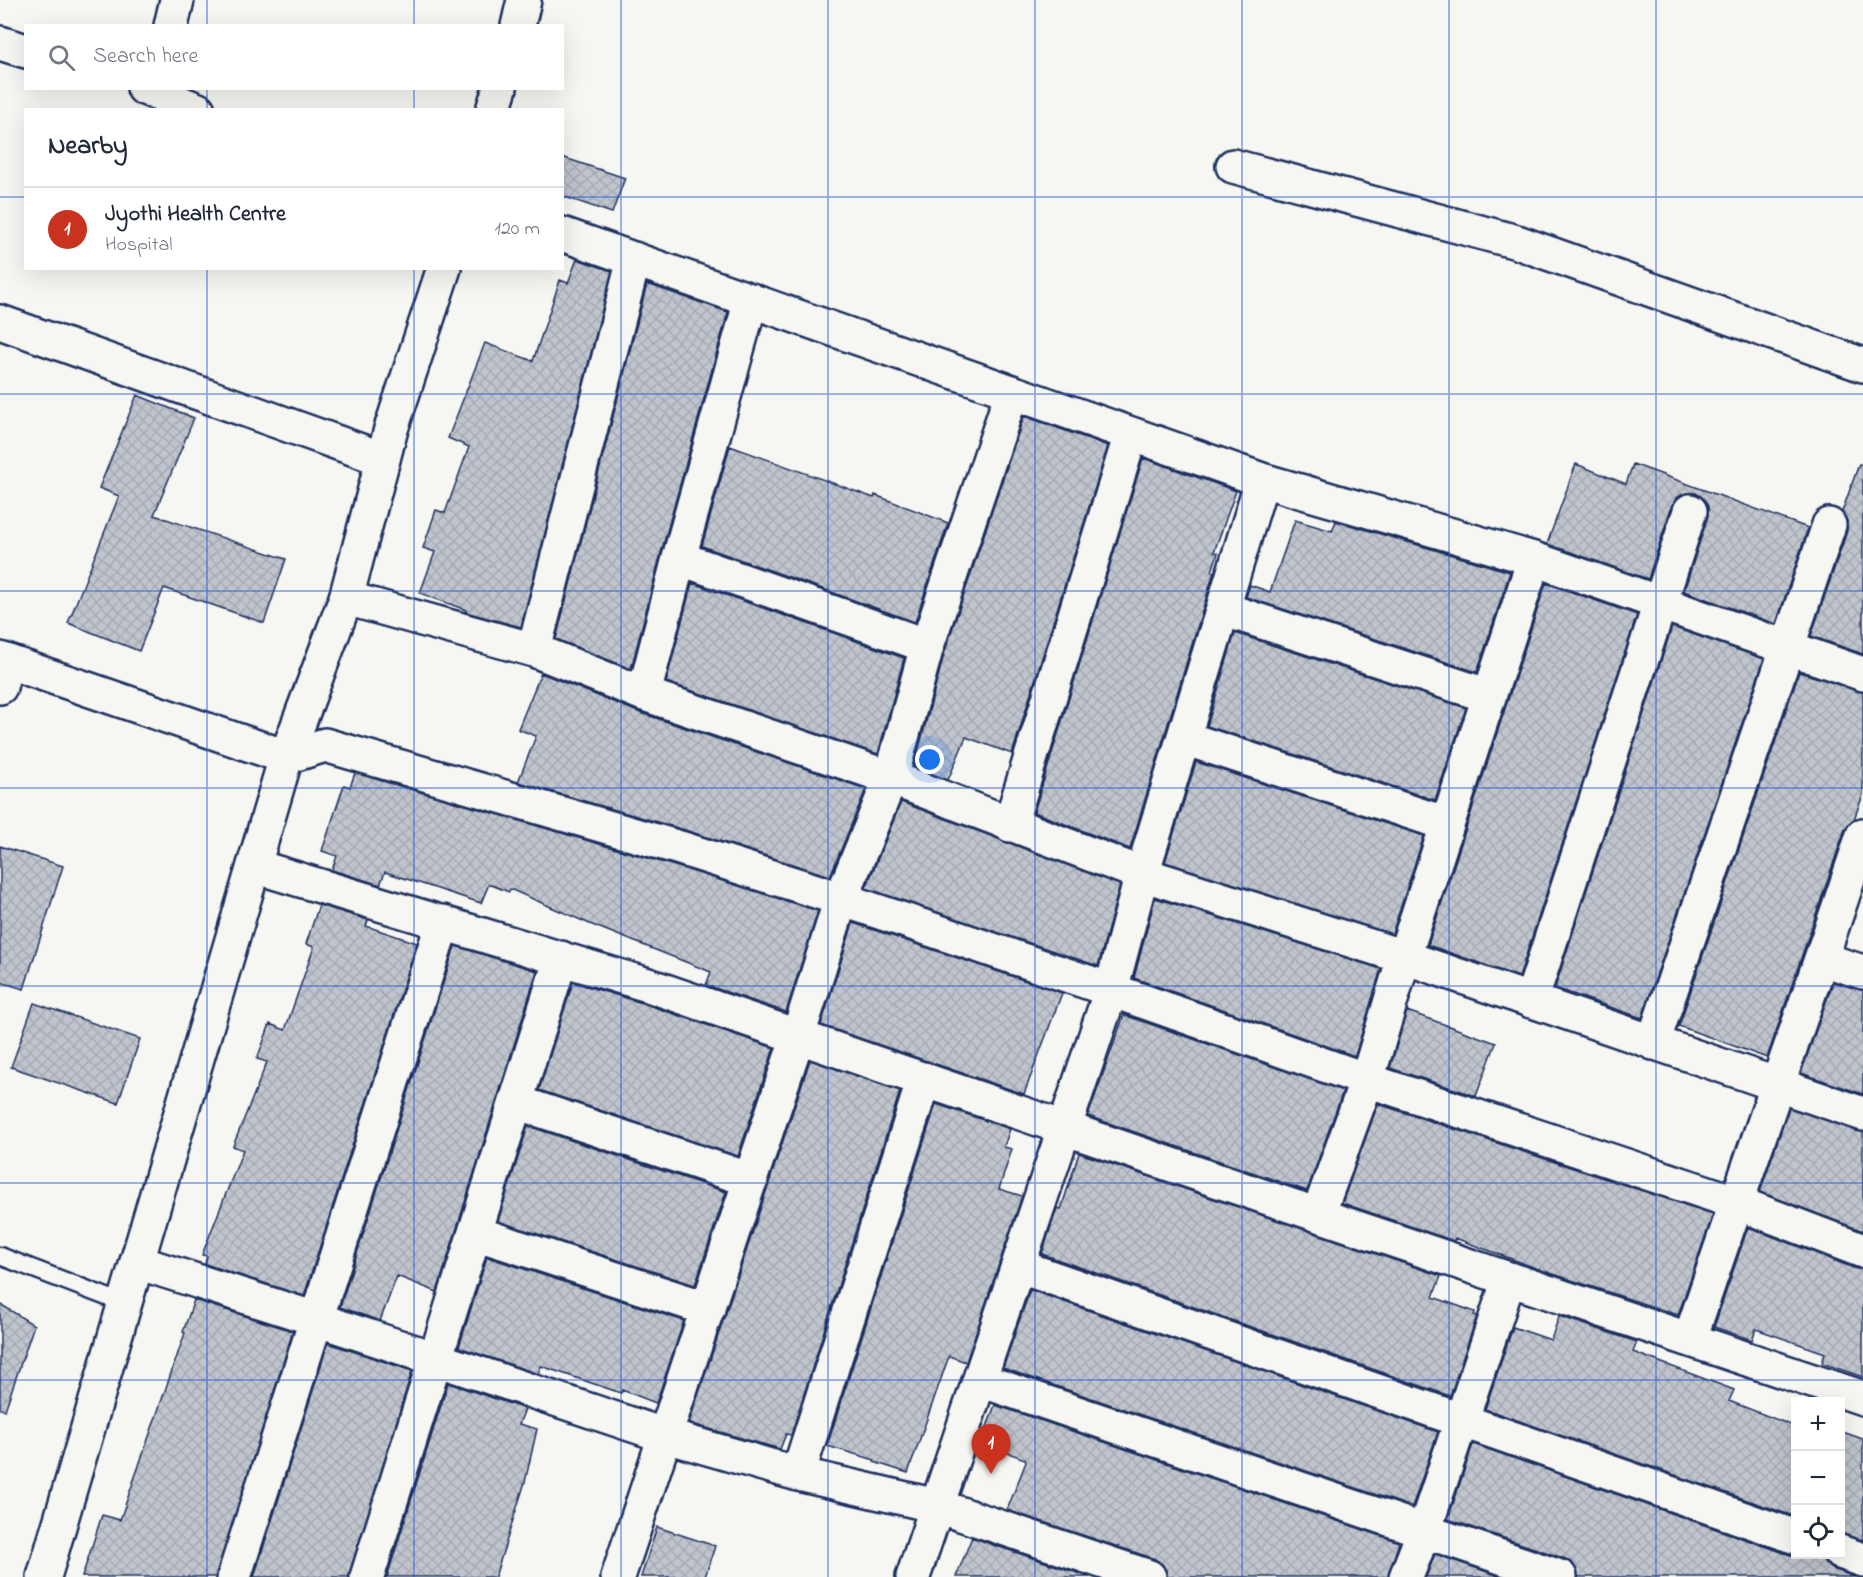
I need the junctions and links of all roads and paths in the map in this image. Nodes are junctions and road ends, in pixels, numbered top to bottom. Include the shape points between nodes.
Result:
1 (177, 0) edge
2 (524, 0) edge
3 (171, 24) edge
4 (518, 24) edge
5 (0, 43) edge
6 (24, 50) edge
7 (152, 90) edge
8 (499, 90) edge
9 (193, 108) edge
10 (495, 108) edge
11 (1233, 166) dead end
12 (564, 235) edge
13 (634, 259) junction
14 (443, 270) edge
15 (751, 300) junction
16 (0, 322) edge
17 (1863, 365) edge
18 (1012, 392) junction
19 (1131, 434) junction
20 (383, 459) junction
21 (1262, 480) junction
22 (1690, 511) dead end
23 (1829, 525) dead end
24 (679, 558) junction
25 (1534, 559) junction
26 (346, 598) junction
27 (1660, 603) junction
28 (1223, 609) junction
29 (927, 646) junction
30 (1787, 647) junction
31 (534, 650) junction
32 (2, 669) edge
33 (1863, 674) edge
34 (644, 694) junction
35 (1489, 696) junction
36 (1184, 738) junction
37 (286, 757) junction
38 (891, 778) junction
39 (1447, 824) junction
40 (1010, 825) junction
41 (1863, 835) edge
42 (254, 866) junction
43 (1142, 874) junction
44 (841, 899) junction
45 (443, 922) junction
46 (1404, 957) junction
47 (561, 958) junction
48 (1822, 959) junction
49 (1863, 972) edge
50 (1111, 990) junction
51 (1531, 1001) junction
52 (798, 1036) junction
53 (1653, 1043) junction
54 (924, 1079) junction
55 (1367, 1080) junction
56 (1778, 1085) junction
57 (516, 1102) junction
58 (1863, 1114) edge
59 (1065, 1127) junction
60 (751, 1180) junction
61 (1735, 1203) junction
62 (1318, 1215) junction
63 (475, 1233) junction
64 (1863, 1251) edge
65 (0, 1256) edge
66 (137, 1262) junction
67 (1018, 1266) junction
68 (1509, 1279) junction
69 (125, 1304) junction
70 (708, 1309) junction
71 (316, 1319) junction
72 (1690, 1339) junction
73 (435, 1359) junction
74 (980, 1380) junction
75 (1863, 1398) edge
76 (1462, 1420) junction
77 (666, 1436) junction
78 (798, 1474) junction
79 (937, 1506) junction
80 (1424, 1531) junction
81 (1791, 1535) edge
82 (1845, 1554) edge
83 (1863, 1560) edge
84 (44, 1577) edge
85 (234, 1577) edge
86 (368, 1577) edge
87 (618, 1577) edge
88 (913, 1577) edge
89 (1149, 1577) edge
90 (1406, 1577) edge
91 (1560, 1577) edge

1 - 3 street
2 - 4 street
5 - 6 street
7 - 9 street
8 - 10 street
11 - 17 street via 1516,242
12 - 13 street
13 - 15 street
13 - 31 street
14 - 20 street
15 - 18 street
15 - 24 street
16 - 20 street
18 - 19 street
18 - 29 street
19 - 21 street
19 - 40 street
20 - 26 street
21 - 25 street
21 - 28 street
22 - 27 street
23 - 30 street
24 - 29 street
24 - 34 street
25 - 27 street
25 - 35 street
26 - 31 street
26 - 37 street
27 - 30 street
27 - 51 street
28 - 35 street
28 - 36 street
29 - 38 street
30 - 33 street
30 - 53 street
31 - 34 street
32 - 37 street
34 - 38 street
35 - 39 street
36 - 39 street
36 - 43 street
37 - 42 street
37 - 44 street via 326,745
38 - 40 street
38 - 44 street
39 - 46 street
40 - 43 street
41 - 48 street
42 - 45 street
42 - 66 street
43 - 46 street
43 - 50 street
44 - 50 street
44 - 52 street
45 - 47 street
45 - 71 street
46 - 51 street
46 - 55 street
47 - 52 street
47 - 57 street
48 - 49 street
48 - 56 street
50 - 55 street
50 - 59 street
51 - 53 street
52 - 54 street
52 - 60 street
53 - 56 street
54 - 59 street
54 - 78 street
55 - 61 street
55 - 62 street
56 - 58 street
56 - 61 street
57 - 60 street
57 - 63 street
59 - 62 street
59 - 67 street
60 - 70 street
61 - 64 street
61 - 72 street
62 - 68 street
63 - 70 street
63 - 73 street
65 - 69 lane
66 - 69 street
66 - 71 street
67 - 74 street
67 - 76 street
68 - 72 street
68 - 76 street
69 - 84 street
70 - 77 street
71 - 73 street
71 - 85 street
72 - 75 street
73 - 77 street
73 - 86 street
74 - 79 street
74 - 80 street
76 - 80 street
76 - 81 street
77 - 78 street
77 - 87 street
78 - 79 street
79 - 88 street
79 - 89 street
80 - 90 street
80 - 91 street
82 - 83 street

